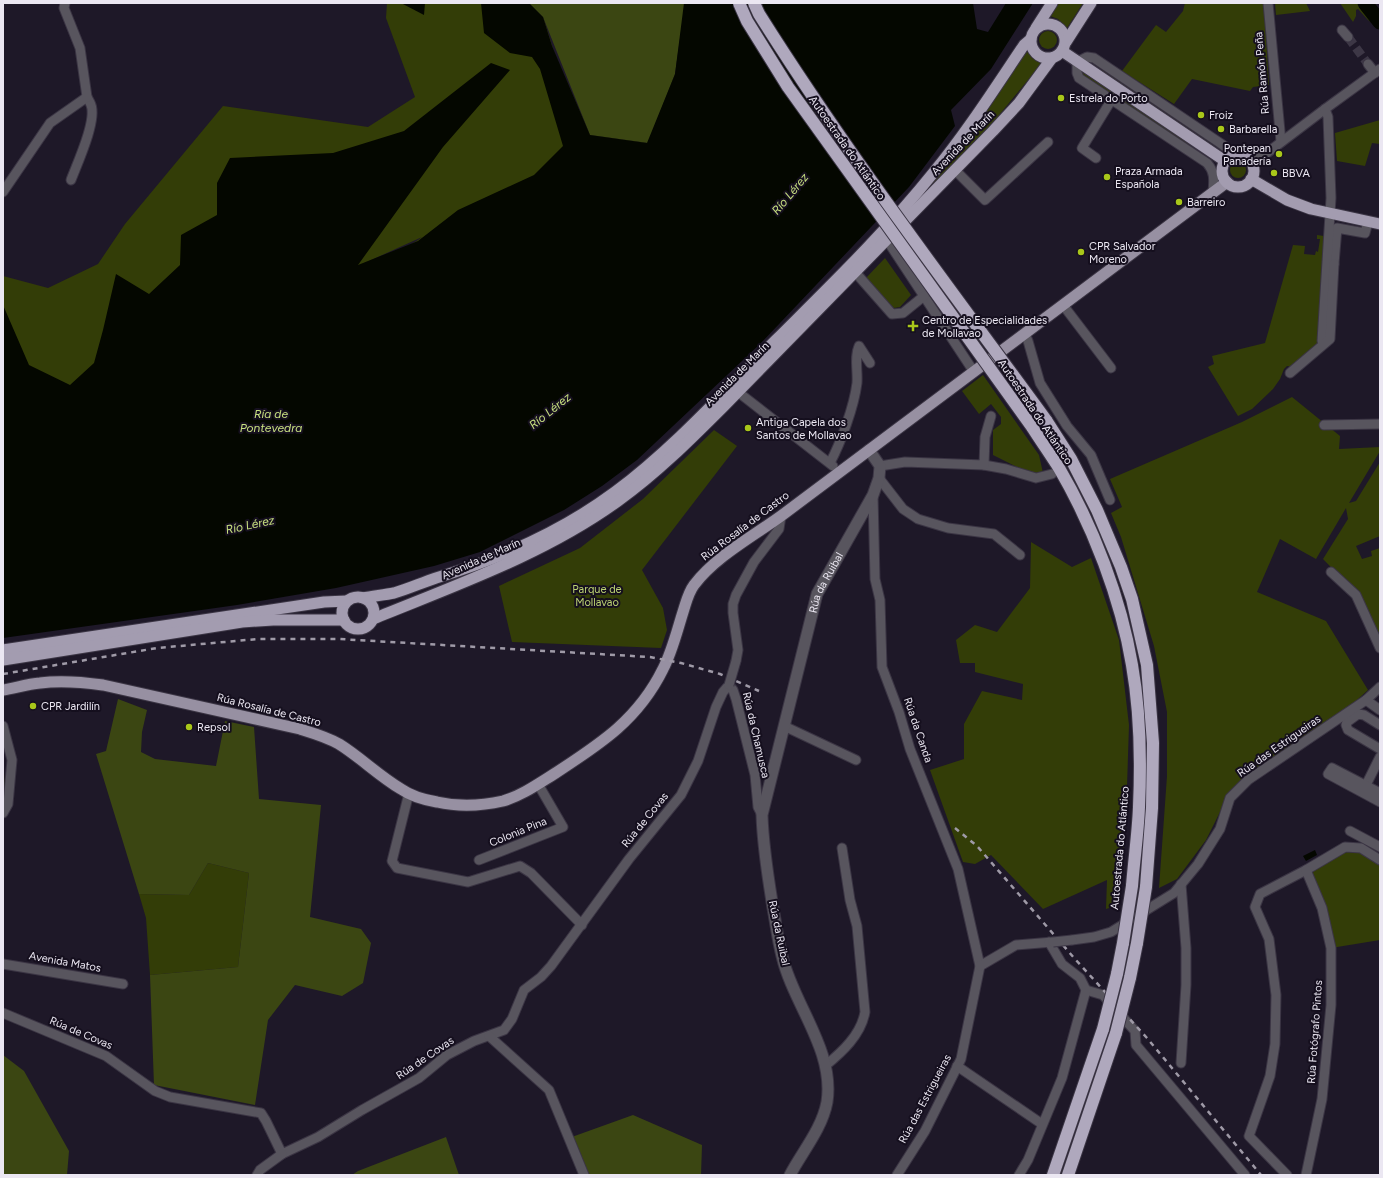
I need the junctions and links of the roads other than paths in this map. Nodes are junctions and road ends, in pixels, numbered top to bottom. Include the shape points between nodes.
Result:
1 (65, 3) edge
2 (739, 3) edge
3 (754, 3) edge
4 (1052, 3) edge
5 (1091, 3) edge
6 (1268, 3) edge
7 (1036, 28) junction
8 (1031, 39) junction
9 (1064, 46) junction
10 (1052, 58) junction
11 (1078, 62) junction
12 (1368, 64) tunnel mouth
13 (1378, 71) edge
14 (87, 97) junction
15 (1112, 99) junction
16 (1325, 109) junction
17 (1048, 142) dead end
18 (1281, 142) junction
19 (1201, 145) junction
20 (1186, 149) junction
21 (1096, 158) dead end
22 (1229, 158) junction
23 (1250, 161) junction
24 (956, 170) junction
25 (1251, 179) junction
26 (71, 180) dead end
27 (1227, 182) junction
28 (3, 192) edge
29 (1213, 192) junction
30 (1331, 213) junction
31 (1368, 222) junction
32 (1380, 224) edge
33 (887, 240) junction
34 (1334, 264) junction
35 (855, 272) junction
36 (1326, 279) junction
37 (924, 296) junction
38 (1063, 305) junction
39 (1025, 334) junction
40 (1322, 342) dead end
41 (870, 363) dead end
42 (1111, 368) dead end
43 (974, 372) junction
44 (1290, 373) dead end
45 (738, 392) junction
46 (991, 416) dead end
47 (1380, 424) edge
48 (1324, 425) dead end
49 (869, 450) junction
50 (830, 463) junction
51 (984, 465) junction
52 (882, 466) junction
53 (955, 470) dead end
54 (840, 471) junction
55 (1052, 474) dead end
56 (879, 478) junction
57 (873, 495) junction
58 (1110, 500) dead end
59 (781, 516) junction
60 (1020, 555) dead end
61 (1331, 572) dead end
62 (363, 598) junction
63 (347, 601) junction
64 (373, 619) junction
65 (344, 620) junction
66 (1380, 648) edge
67 (3, 650) edge
68 (3, 660) edge
69 (729, 685) junction
70 (1380, 687) edge
71 (3, 690) edge
72 (1366, 700) junction
73 (1380, 710) edge
74 (1380, 724) edge
75 (3, 726) edge
76 (784, 726) junction
77 (1380, 749) edge
78 (1380, 757) edge
79 (856, 760) dead end
80 (538, 784) junction
81 (1364, 789) junction
82 (409, 793) junction
83 (1380, 793) edge
84 (1380, 802) edge
85 (3, 814) edge
86 (762, 815) junction
87 (1350, 831) dead end
88 (1380, 847) edge
89 (842, 848) dead end
90 (479, 860) dead end
91 (1380, 860) edge
92 (1306, 870) junction
93 (1181, 884) junction
94 (582, 925) junction
95 (1051, 942) junction
96 (3, 964) edge
97 (980, 966) junction
98 (123, 984) dead end
99 (1086, 990) junction
100 (3, 1013) edge
101 (489, 1036) junction
102 (1181, 1063) dead end
103 (825, 1066) junction
104 (957, 1066) junction
105 (1042, 1124) junction
106 (282, 1154) junction
107 (257, 1175) edge
108 (584, 1175) edge
109 (790, 1175) edge
110 (897, 1175) edge
111 (1019, 1175) edge
112 (1053, 1175) edge
113 (1068, 1175) edge
114 (1245, 1175) edge
115 (1287, 1175) edge
116 (1306, 1175) edge

1 - 14 street via 64,8 80,48
2 - 112 highway, Autoestrada do Atlántico, bridge via 747,21 788,87 1059,468 1083,514 1118,603 1137,698 1139,808 1132,886 1117,974 1103,1029
3 - 113 highway, Autoestrada do Atlántico, bridge via 805,85 871,180 1046,420 1071,459 1098,510 1132,599 1147,665 1153,743 1152,808 1146,887 1130,978 1116,1033
4 - 7 highway
5 - 9 highway
6 - 18 street, Rúa Ramón Peña
7 - 8 highway
7 - 9 highway via 1046,23 1056,25 1064,32
8 - 10 highway via 1036,53
8 - 62 highway, Avenida de Marín via 1024,45 936,171 902,211 695,422 634,477 581,514 520,547 393,593
9 - 10 highway
9 - 11 highway
10 - 24 highway, Avenida de Marín via 1019,103
11 - 15 street via 1079,78
11 - 19 highway
11 - 22 street via 1087,57 1094,58 1224,145
12 - 13 street
13 - 16 street
14 - 26 street via 92,106 91,122
14 - 28 street via 50,123
15 - 20 street
15 - 21 street via 1082,148
16 - 18 street
16 - 30 street via 1329,132
17 - 24 street via 985,200
18 - 23 street
19 - 20 street
19 - 22 highway
20 - 29 street via 1207,163 1212,170
22 - 23 highway via 1242,155
22 - 27 highway via 1223,165 1222,174
23 - 25 highway via 1254,170
24 - 33 highway, Avenida de Marín
25 - 27 highway via 1240,186
25 - 30 highway via 1288,200
27 - 29 main road, Rúa Rosalía de Castro
29 - 38 main road, Rúa Rosalía de Castro
30 - 31 highway
30 - 36 street
31 - 32 highway
31 - 34 street via 1365,233 1337,228
33 - 35 highway, Avenida de Marín
33 - 37 street
34 - 36 street
34 - 44 street via 1330,339
35 - 37 street via 892,314 903,313
35 - 45 highway, Avenida de Marín
36 - 40 street
37 - 43 street
38 - 39 main road, Rúa Rosalía de Castro
38 - 42 street
39 - 43 main road, Rúa Rosalía de Castro
39 - 58 street via 1040,383 1067,426 1090,455
41 - 50 street via 859,346 854,400
43 - 49 main road, Rúa Rosalía de Castro
45 - 50 street
45 - 64 highway, Avenida de Marín via 653,473 618,501 578,527 550,543 478,576
46 - 51 street via 985,437
47 - 48 street
49 - 52 street
49 - 54 main road, Rúa Rosalía de Castro
50 - 54 street
51 - 52 street via 905,462
51 - 55 street via 1006,468 1036,478
52 - 53 street
52 - 56 street, Rúa da Ruibal
54 - 59 main road, Rúa Rosalía de Castro
56 - 57 street, Rúa da Ruibal
56 - 60 street via 903,509 918,519 948,528 994,534
57 - 76 street, Rúa da Ruibal via 817,594
57 - 97 street, Rúa da Canda via 875,579 880,600 882,667 910,749 958,869
59 - 69 street, Rúa de Covas, bridge via 779,529 754,562 733,604 738,650
59 - 80 main road, Rúa Rosalía de Castro via 720,559 692,588 664,668 636,711 603,741
61 - 66 street via 1356,595
62 - 63 highway
62 - 64 highway via 368,600 373,609
63 - 65 highway via 342,610
63 - 67 highway via 324,602
64 - 65 highway via 367,626 357,629 352,628
65 - 68 highway via 282,619 242,622
69 - 86 street, Rúa da Chamusca via 736,699 755,775 758,807
69 - 94 street, Rúa de Covas via 716,707 698,761 681,795 629,859
70 - 72 street, Rúa das Estrigueiras
71 - 82 main road, Rúa Rosalía de Castro via 40,683 78,682 103,685 300,729 338,744
72 - 73 street
72 - 93 street, Rúa das Estrigueiras via 1248,780 1230,798 1220,829 1198,864
74 - 77 street via 1358,714 1346,725 1348,730
75 - 85 street via 12,760 8,804
76 - 79 street
76 - 86 street, Rúa da Ruibal
78 - 81 street
80 - 82 main road, Rúa Rosalía de Castro via 505,800 468,806 435,802
80 - 90 street, Colonia Pina via 563,827
81 - 83 street
81 - 84 street
82 - 94 street via 392,861 397,868 468,882 520,866
86 - 103 street, Rúa da Ruibal via 763,844 782,957
87 - 88 street
89 - 103 street via 857,926 865,1012 864,1022 846,1048
91 - 92 street via 1361,848 1345,847
92 - 115 street via 1260,894 1255,907 1268,940 1276,995 1275,1044 1270,1076 1249,1136
92 - 116 street, Rúa Fotógrafo Pintos via 1322,908 1331,948 1331,1005 1322,1099
93 - 95 street, Rúa das Estrigueiras, bridge via 1174,893 1111,932 1094,937
93 - 102 street via 1186,948
94 - 101 street, Rúa de Covas via 551,966 524,990 512,1019 504,1030
95 - 97 street, Rúa das Estrigueiras via 1016,945
95 - 99 street via 1062,964 1080,978
96 - 98 street, Avenida Matos
97 - 104 street, Rúa das Estrigueiras via 961,1059
99 - 105 street via 1062,1078
99 - 114 street via 1103,995 1135,1031 1136,1045
100 - 106 street, Rúa de Covas via 106,1056 155,1091 170,1097 260,1113
101 - 106 street, Rúa de Covas via 447,1055 420,1078 318,1137
101 - 108 street via 549,1090
103 - 109 street, Rúa da Ruibal via 827,1096 822,1120
104 - 105 street
104 - 110 street, Rúa das Estrigueiras via 925,1131
105 - 111 street via 1028,1160
106 - 107 street

